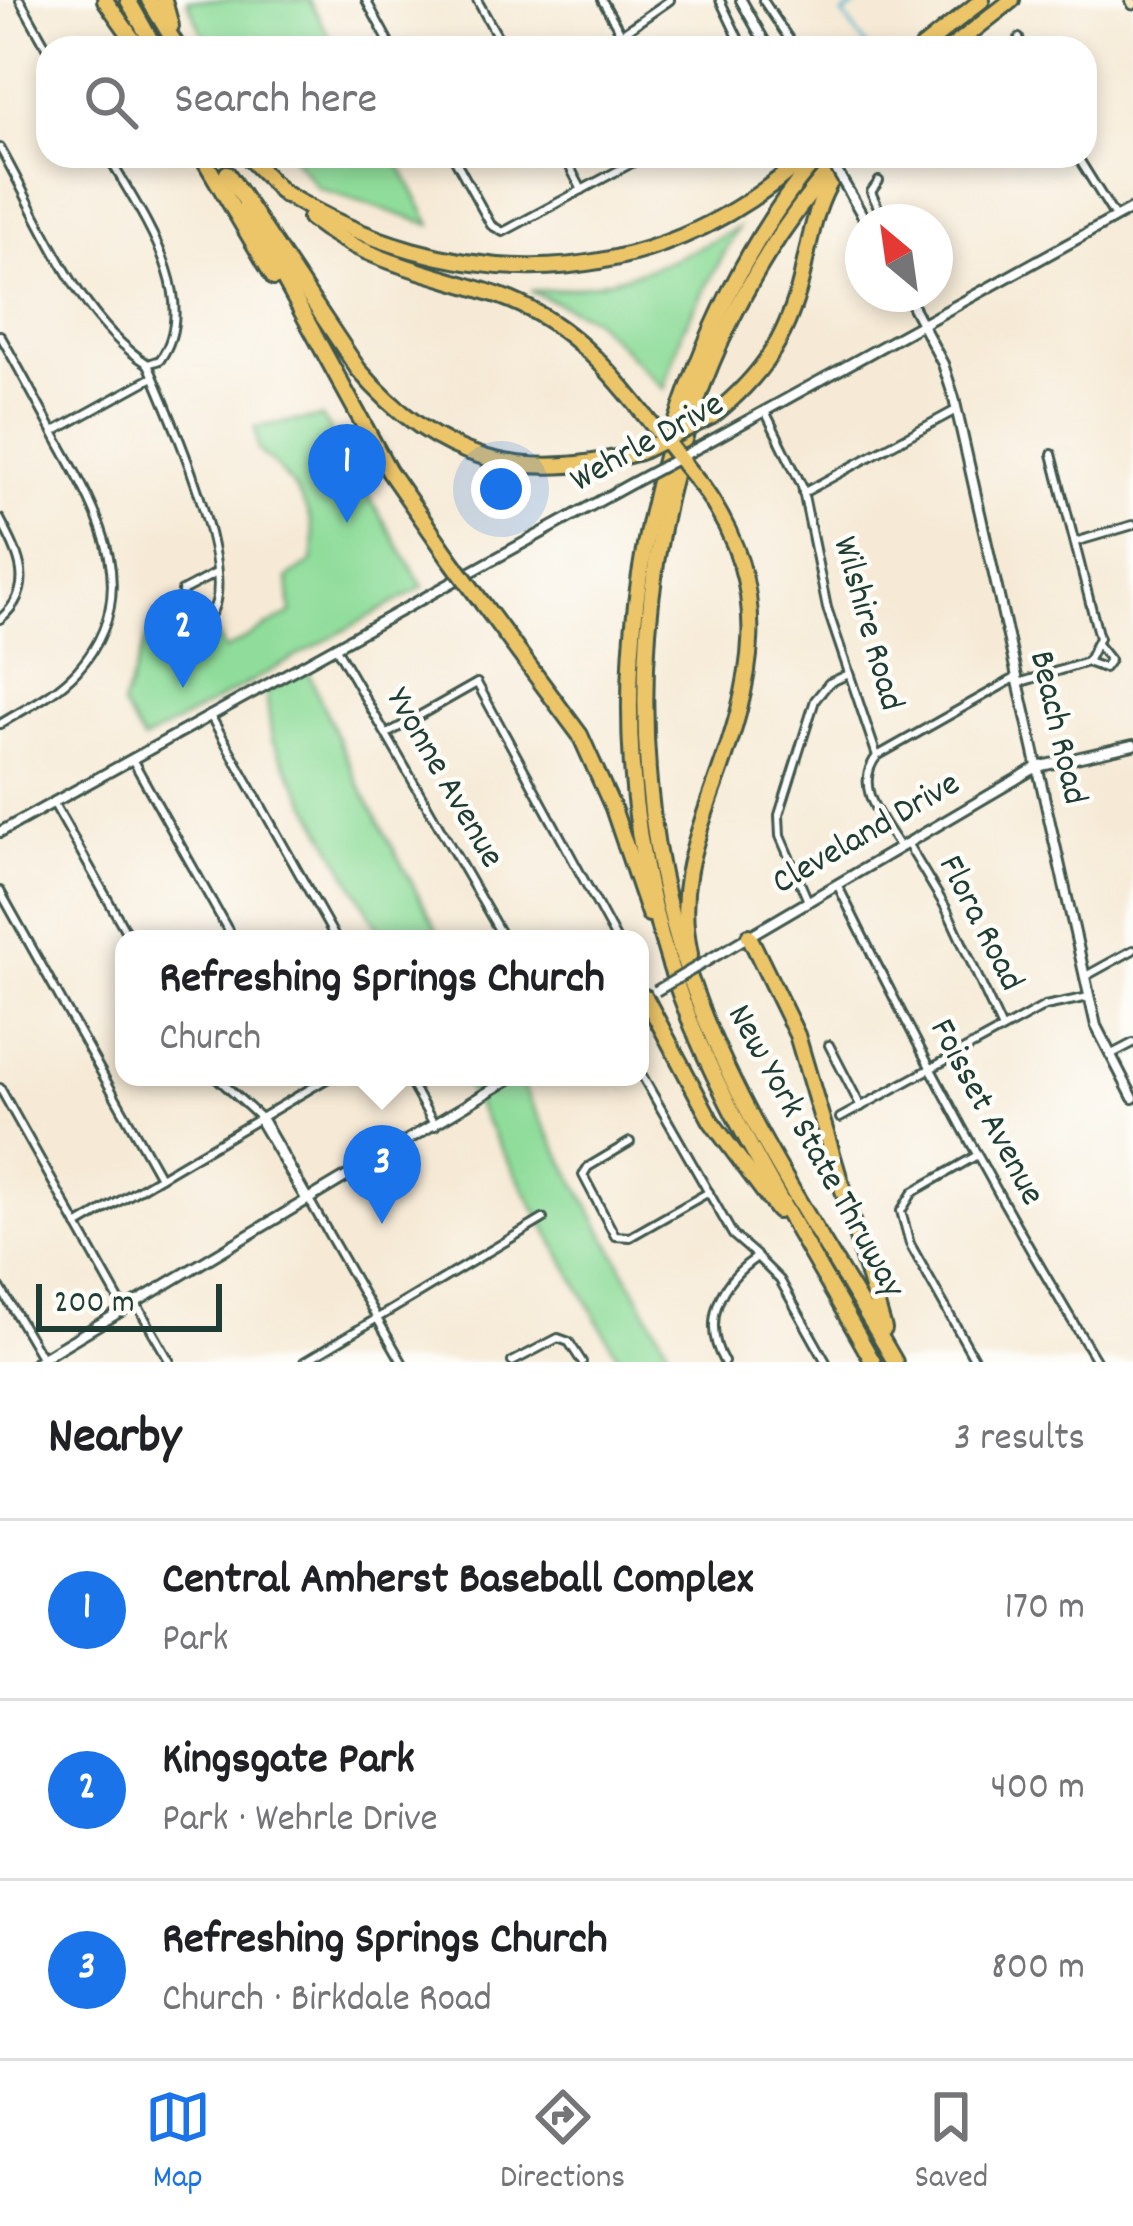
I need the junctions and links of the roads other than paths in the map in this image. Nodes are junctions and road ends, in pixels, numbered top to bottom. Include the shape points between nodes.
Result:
1 (20, 0) edge
2 (105, 0) edge
3 (128, 0) edge
4 (149, 0) edge
5 (164, 0) edge
6 (367, 0) edge
7 (477, 0) edge
8 (602, 0) edge
9 (670, 0) edge
10 (720, 0) edge
11 (741, 0) edge
12 (763, 0) edge
13 (982, 0) edge
14 (1012, 0) edge
15 (620, 32) junction
16 (40, 36) edge
17 (131, 36) edge
18 (148, 36) edge
19 (171, 36) edge
20 (174, 36) edge
21 (386, 36) edge
22 (497, 36) edge
23 (615, 36) edge
24 (737, 36) edge
25 (761, 36) edge
26 (787, 36) edge
27 (937, 36) edge
28 (966, 36) edge
29 (0, 148) edge
30 (115, 168) edge
31 (209, 168) edge
32 (224, 168) edge
33 (258, 168) edge
34 (459, 168) edge
35 (571, 168) edge
36 (623, 168) edge
37 (791, 168) edge
38 (810, 168) edge
39 (836, 168) edge
40 (836, 168) edge
41 (838, 168) edge
42 (1085, 168) edge
43 (227, 173) junction
44 (879, 181) dead end
45 (279, 190) junction
46 (583, 190) junction
47 (856, 204) edge
48 (877, 204) edge
49 (1133, 208) edge
50 (1115, 217) junction
51 (916, 312) edge
52 (922, 324) junction
53 (0, 335) edge
54 (325, 351) junction
55 (148, 364) junction
56 (153, 377) junction
57 (956, 410) junction
58 (765, 411) junction
59 (53, 432) junction
60 (1052, 454) dead end
61 (803, 493) junction
62 (0, 519) edge
63 (1133, 525) edge
64 (1075, 542) junction
65 (216, 573) junction
66 (0, 619) edge
67 (1098, 645) junction
68 (335, 646) junction
69 (1088, 662) junction
70 (849, 674) junction
71 (1018, 680) junction
72 (0, 707) edge
73 (210, 715) junction
74 (3, 722) edge
75 (387, 734) junction
76 (1133, 745) edge
77 (877, 756) junction
78 (131, 758) junction
79 (1037, 767) junction
80 (53, 802) junction
81 (0, 832) edge
82 (903, 846) junction
83 (837, 884) junction
84 (0, 891) edge
85 (808, 901) junction
86 (125, 930) edge
87 (228, 930) edge
88 (331, 930) edge
89 (499, 930) edge
90 (611, 930) edge
91 (749, 936) junction
92 (1133, 950) edge
93 (673, 972) junction
94 (1084, 977) junction
95 (649, 992) edge
96 (1089, 997) junction
97 (649, 1002) edge
98 (1002, 1030) junction
99 (1133, 1042) edge
100 (829, 1045) dead end
101 (1110, 1055) junction
102 (930, 1069) junction
103 (225, 1086) edge
104 (307, 1086) edge
105 (412, 1086) edge
106 (499, 1086) edge
107 (648, 1086) edge
108 (0, 1088) edge
109 (1133, 1098) edge
110 (861, 1106) junction
111 (840, 1118) dead end
112 (259, 1119) junction
113 (435, 1126) junction
114 (630, 1142) dead end
115 (974, 1157) junction
116 (160, 1177) junction
117 (709, 1192) junction
118 (308, 1200) junction
119 (543, 1219) dead end
120 (77, 1226) junction
121 (832, 1250) junction
122 (756, 1257) junction
123 (0, 1287) edge
124 (136, 1303) junction
125 (124, 1309) junction
126 (377, 1318) junction
127 (39, 1361) edge
128 (873, 1361) edge
129 (170, 1362) edge
130 (304, 1362) edge
131 (402, 1362) edge
132 (512, 1362) edge
133 (582, 1362) edge
134 (724, 1362) edge
135 (826, 1362) edge
136 (895, 1362) edge
137 (976, 1362) edge
138 (1097, 1362) edge

1 - 16 street
2 - 17 highway
3 - 18 highway
4 - 19 highway
5 - 20 highway
6 - 21 street
7 - 22 street
8 - 15 street
9 - 15 street
10 - 24 street
11 - 25 street
12 - 26 street
13 - 27 highway
14 - 28 highway
15 - 23 street
29 - 55 street via 95,311
30 - 55 street via 169,280 170,340
31 - 54 highway
32 - 43 highway
33 - 45 highway
34 - 46 street via 494,229 516,226
35 - 46 street
36 - 46 street
37 - 45 highway via 689,232 613,257 538,267 493,268 399,250
38 - 93 highway, New York State Thruway via 773,218 705,346 652,501 638,574 626,698 629,769
39 - 47 street, bridge
40 - 121 highway, New York State Thruway via 752,287 694,409 656,553 646,690 656,850 682,954 731,1076
41 - 43 highway, bridge via 818,209 780,345 754,380 712,416 640,452 538,468 480,457 431,436 381,396
42 - 50 street
43 - 54 highway
44 - 48 street via 871,192
45 - 121 highway, bridge via 351,246 500,296 554,323 598,359 723,517 746,573 752,648 747,686 686,868 684,921 720,1034
49 - 50 street, Wehrle Drive
50 - 52 street, Wehrle Drive
51 - 52 street, Beach Road
52 - 57 street, Beach Road
52 - 58 street, Wehrle Drive
53 - 59 street
54 - 93 highway, bridge via 389,471 580,735
55 - 56 street
56 - 59 street
56 - 65 street via 199,497
57 - 61 street
57 - 71 street, Beach Road
58 - 61 street, Wilshire Road
58 - 68 street, Wehrle Drive, bridge
59 - 74 street via 102,519 113,592 100,638 76,671
60 - 64 street
61 - 70 street, Wilshire Road
62 - 66 street via 23,578
63 - 64 street
64 - 67 street
65 - 65 street via 218,604 196,620 185,614 182,591
67 - 69 street
67 - 69 street via 1110,660 1104,668
68 - 73 street, Wehrle Drive
68 - 75 street, Yvonne Avenue
69 - 71 street
70 - 77 street, Wilshire Road
70 - 85 street via 815,700 779,814 780,836
71 - 77 street
71 - 79 street, Beach Road
72 - 74 street
73 - 78 street, Wehrle Drive
73 - 88 street
75 - 89 street, Yvonne Avenue
75 - 90 street via 477,683
76 - 79 street, Cleveland Drive
77 - 82 street, Wilshire Road via 868,792
78 - 80 street, Wehrle Drive
78 - 87 street
79 - 82 street, Cleveland Drive
79 - 94 street, Beach Road
80 - 81 street, Wehrle Drive
80 - 86 street
82 - 83 street, Cleveland Drive
82 - 98 street, Flora Road via 946,908
83 - 85 street, Cleveland Drive
83 - 102 street, Foisset Avenue
84 - 116 street
85 - 91 street, Cleveland Drive
91 - 95 street, Cleveland Drive, bridge
91 - 136 highway via 792,1021
92 - 94 street
93 - 128 highway, New York State Thruway via 713,1073
94 - 96 street, Beach Road
96 - 98 street via 1045,1006
96 - 101 street, Beach Road
97 - 128 highway via 711,1120
98 - 102 street
99 - 101 street
100 - 110 street
101 - 109 street, Beach Road
102 - 110 street
102 - 115 street, Foisset Avenue
103 - 112 street
104 - 112 street
105 - 113 street
106 - 113 street
107 - 117 street
108 - 120 street
110 - 111 street
112 - 116 street
112 - 118 street
113 - 118 street
114 - 117 street via 583,1175 615,1236 630,1238
115 - 137 street via 913,1192 901,1211 910,1244
115 - 138 street, Foisset Avenue
116 - 120 street
117 - 122 street
118 - 124 street
118 - 126 street
119 - 126 street
120 - 125 street
121 - 136 highway, New York State Thruway
122 - 134 street via 717,1306 712,1330
122 - 135 street via 780,1280
123 - 127 street
124 - 125 street
124 - 129 street
125 - 127 street
126 - 130 street
126 - 131 street
132 - 133 street via 565,1339

